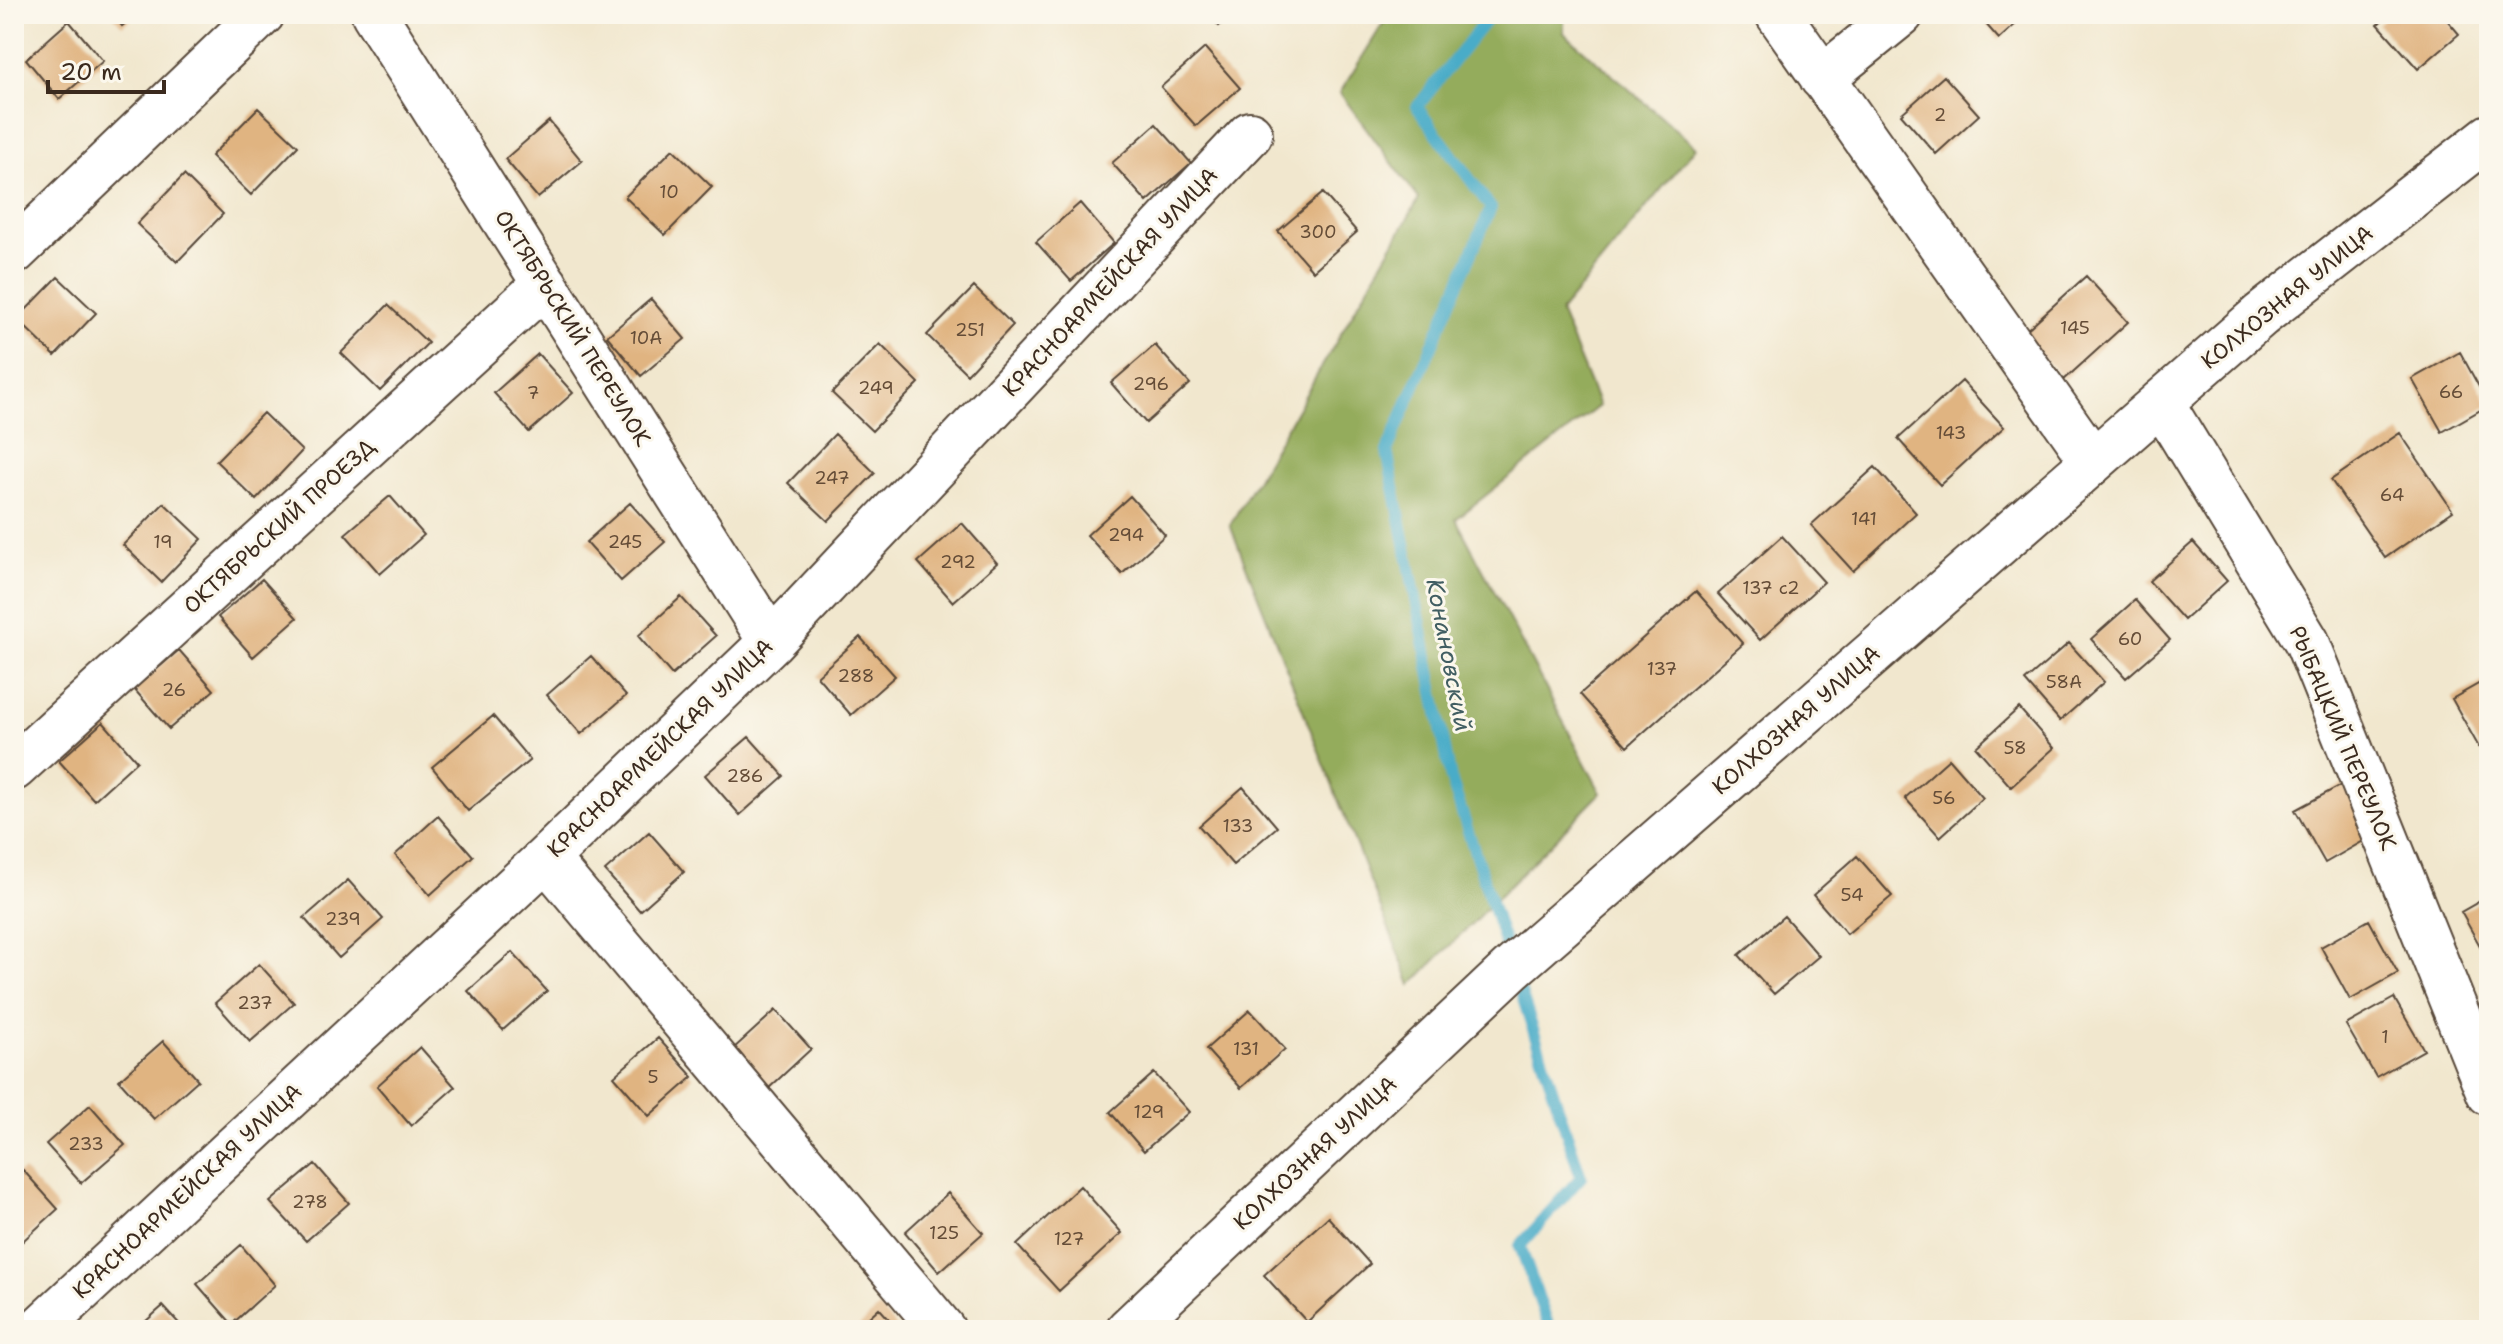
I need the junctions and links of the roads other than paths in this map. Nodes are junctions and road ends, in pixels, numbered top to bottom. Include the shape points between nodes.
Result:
1 (262, 14) edge
2 (374, 14) edge
3 (1778, 14) edge
4 (1901, 14) edge
5 (1822, 78) junction
6 (1250, 134) dead end
7 (2489, 137) edge
8 (14, 252) edge
9 (545, 284) junction
10 (2161, 402) junction
11 (2093, 461) junction
12 (771, 642) junction
13 (14, 768) edge
14 (546, 858) junction
15 (2489, 1093) edge
16 (38, 1330) edge
17 (943, 1330) edge
18 (1128, 1330) edge

1 - 8 street
2 - 9 street, ОКТЯБРЬСКИЙ ПЕРЕУЛОК
3 - 5 street
4 - 5 street
5 - 11 street
6 - 12 street, КРАСНОАРМЕЙСКАЯ УЛИЦА
7 - 10 street, КОЛХОЗНАЯ УЛИЦА via 2261,315
9 - 12 street, ОКТЯБРЬСКИЙ ПЕРЕУЛОК
9 - 13 street, ОКТЯБРЬСКИЙ ПРОЕЗД
10 - 11 street, КОЛХОЗНАЯ УЛИЦА
10 - 15 street, РЫБАЦКИЙ ПЕРЕУЛОК via 2307,642
11 - 18 street, КОЛХОЗНАЯ УЛИЦА via 1522,959
12 - 14 street, КРАСНОАРМЕЙСКАЯ УЛИЦА
14 - 16 street, КРАСНОАРМЕЙСКАЯ УЛИЦА
14 - 17 street

